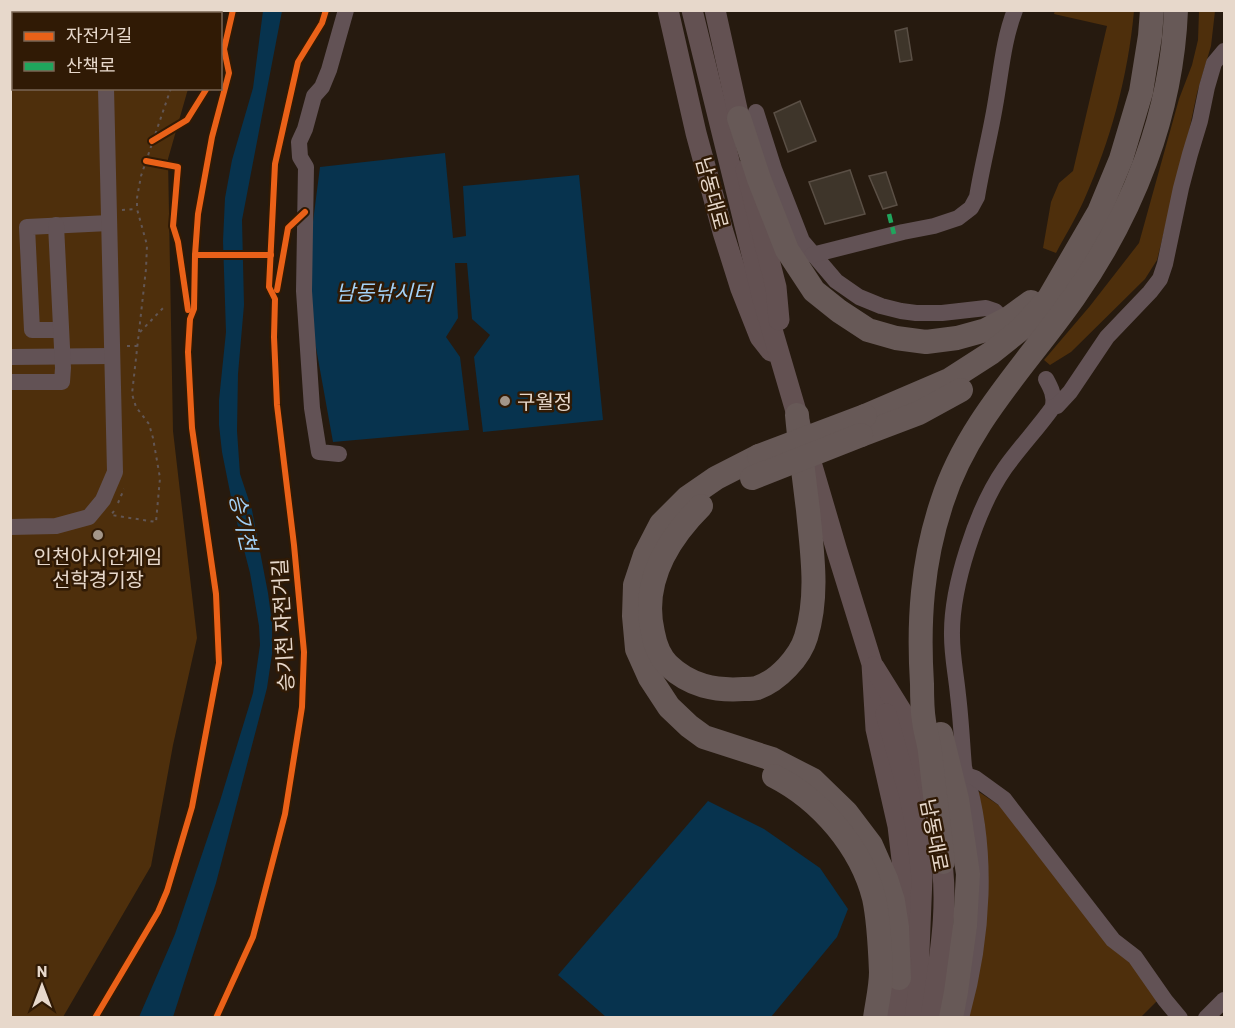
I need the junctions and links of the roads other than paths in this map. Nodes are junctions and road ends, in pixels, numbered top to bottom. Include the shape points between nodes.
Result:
1 (346, 10) edge
2 (668, 10) edge
3 (692, 10) edge
4 (714, 10) edge
5 (1014, 10) edge
6 (1152, 10) edge
7 (1176, 10) edge
8 (1224, 51) edge
9 (106, 90) edge
10 (748, 115) junction
11 (114, 217) junction
12 (56, 225) junction
13 (812, 255) junction
14 (1063, 275) junction
15 (1074, 297) junction
16 (999, 315) dead end
17 (61, 330) junction
18 (118, 351) junction
19 (62, 356) junction
20 (10, 357) edge
21 (783, 366) junction
22 (1046, 379) dead end
23 (10, 382) edge
24 (1053, 407) junction
25 (797, 415) junction
26 (863, 425) junction
27 (339, 454) dead end
28 (756, 467) junction
29 (10, 527) edge
30 (924, 570) junction
31 (872, 664) junction
32 (966, 775) junction
33 (943, 862) junction
34 (890, 976) junction
35 (1224, 1000) edge
36 (875, 1017) edge
37 (894, 1017) edge
38 (911, 1017) edge
39 (931, 1017) edge
40 (951, 1017) edge
41 (961, 1017) edge
42 (1180, 1017) edge
43 (1206, 1017) edge

1 - 27 street via 329,70 299,142 300,157 306,167 304,291 312,408 319,452
2 - 21 main road, 남동대로 via 696,133 741,289 760,337
3 - 21 main road, 남동대로
4 - 10 main road, 남동대로
5 - 13 street via 1001,60 977,197 971,208 958,218 934,226
6 - 14 highway via 1141,92 1121,159 1099,212
7 - 15 highway via 1165,94 1152,144 1110,239
8 - 24 street via 1214,63 1207,87 1160,279 1107,337 1070,392
9 - 11 street
10 - 13 street via 802,241
10 - 14 highway via 759,179 787,250 814,291 868,330 926,342 986,330 1009,318
10 - 21 main road, 남동대로 via 743,159 776,287
11 - 12 street
11 - 18 street
12 - 17 street
12 - 17 street via 27,227 28,250 32,330
13 - 16 street via 836,282 881,306 916,313 986,308
14 - 26 highway via 1021,329 990,353 949,380
15 - 26 highway via 1005,360 967,387 919,413
15 - 30 highway via 987,411 962,453 942,500
17 - 19 street
18 - 19 street
18 - 29 street via 115,472 103,500 88,517 56,526
19 - 20 street
19 - 23 street via 62,382
21 - 25 main road, 남동대로
22 - 24 street via 1053,393
24 - 32 street via 1005,469 971,537 962,568 952,632
25 - 28 highway via 814,564 806,638 796,659 757,688 709,688 667,664 653,634 651,595 657,569 683,524
25 - 31 main road, 남동대로
26 - 28 highway, bridge
28 - 34 highway via 716,477 661,524 635,585 637,649 669,707 688,726 704,737 772,759 813,780 846,812 871,845 893,901 897,927
30 - 33 highway via 920,666
30 - 40 highway via 928,647 938,723 957,799 968,874
31 - 33 main road, 남동대로 via 902,712
31 - 34 main road, 남동대로 via 876,729 898,826 906,893 904,936
31 - 38 main road via 911,803 922,877 918,976
32 - 41 street via 976,819 980,902 974,957
32 - 42 street via 1004,799 1113,940 1135,957
33 - 39 main road, 남동대로 via 942,944
34 - 36 highway
34 - 37 main road, 남동대로
35 - 43 street

